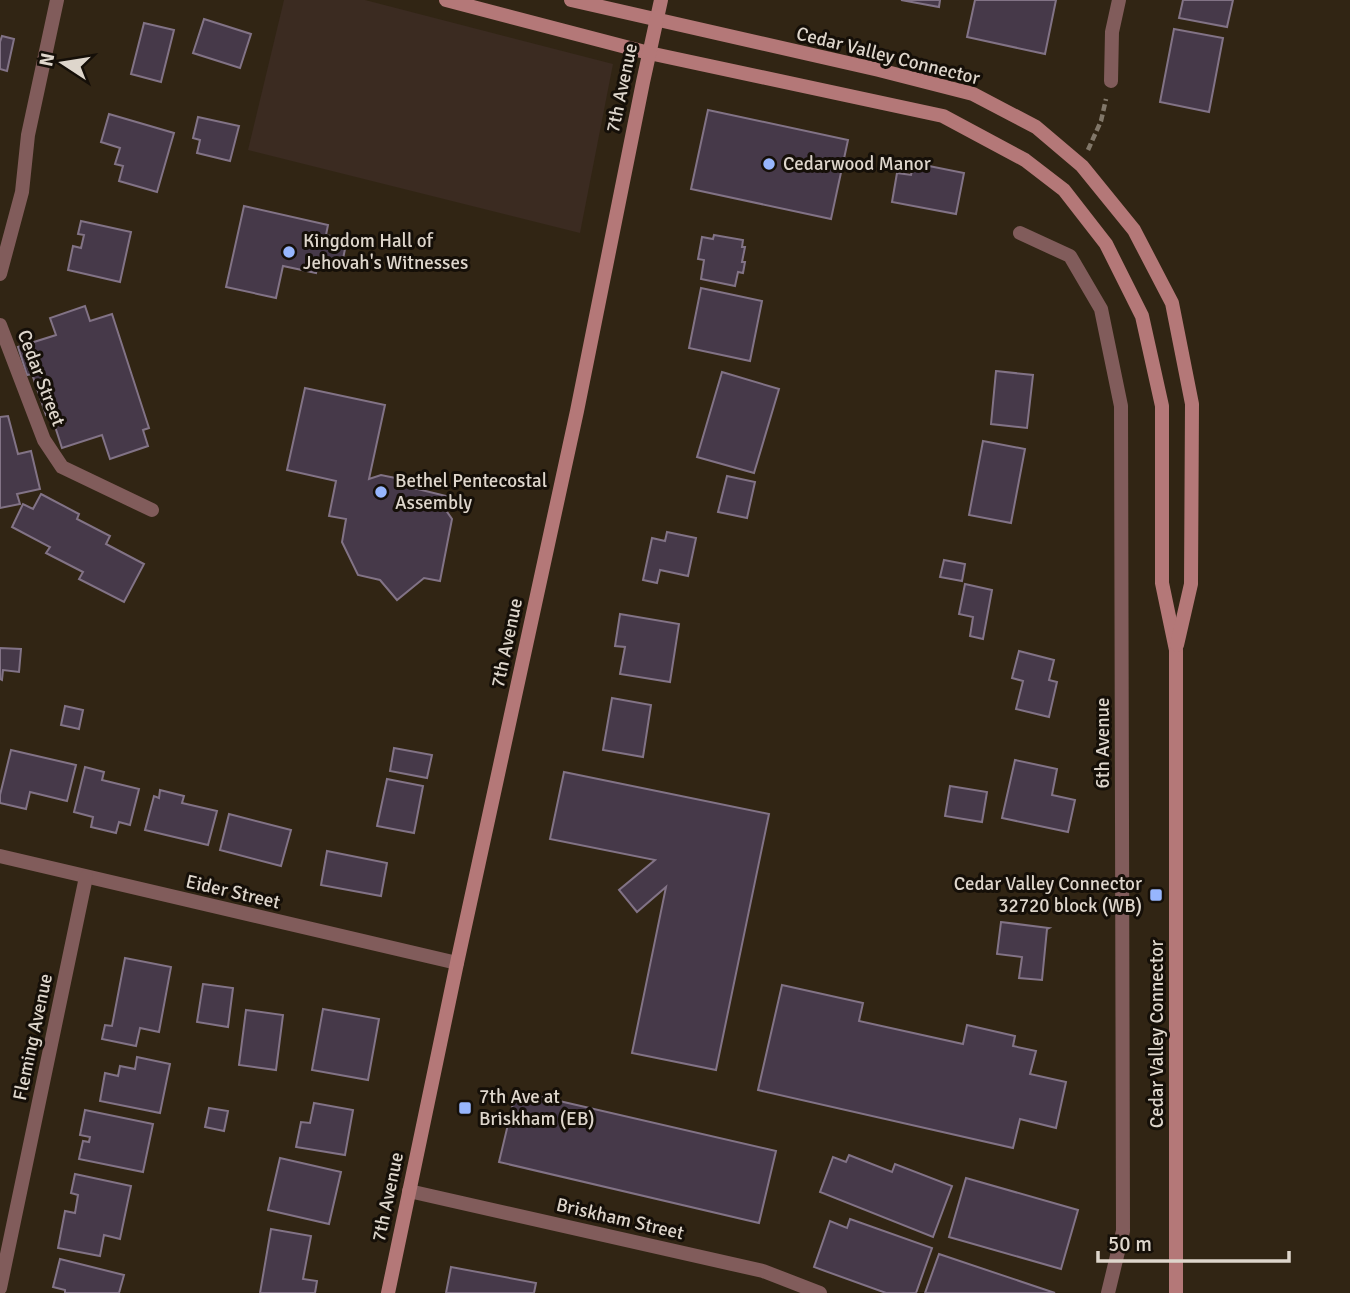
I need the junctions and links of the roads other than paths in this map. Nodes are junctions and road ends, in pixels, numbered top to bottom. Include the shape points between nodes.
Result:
1 (57, 0) edge
2 (446, 0) edge
3 (571, 0) edge
4 (661, 0) edge
5 (1119, 0) edge
6 (656, 20) junction
7 (649, 53) junction
8 (1111, 81) road end
9 (1020, 233) dead end
10 (0, 274) edge
11 (0, 324) edge
12 (152, 510) dead end
13 (1176, 650) junction
14 (0, 856) edge
15 (86, 877) junction
16 (457, 963) junction
17 (409, 1191) junction
18 (0, 1288) edge
19 (388, 1293) edge
20 (820, 1293) edge
21 (1108, 1293) edge
22 (1176, 1293) edge

1 - 10 street via 28,135 22,192
2 - 7 main road
3 - 6 main road
4 - 6 main road, 7th Avenue
5 - 8 street via 1112,32
6 - 7 main road, 7th Avenue
6 - 13 main road, Cedar Valley Connector via 973,94 1036,127 1082,166 1135,230 1172,303 1192,404 1191,584
7 - 13 main road, Cedar Valley Connector via 943,116 1025,160 1064,190 1106,244 1142,316 1162,406 1162,583
7 - 16 main road, 7th Avenue
9 - 21 street, 6th Avenue via 1070,256 1101,309 1121,406 1123,1231
11 - 12 street, Cedar Street via 44,440 62,467
13 - 22 main road, Cedar Valley Connector
14 - 15 street, Eider Street
15 - 16 street, Eider Street
15 - 18 street, Fleming Avenue
16 - 17 main road, 7th Avenue
17 - 19 main road, 7th Avenue
17 - 20 street, Briskham Street via 763,1271

